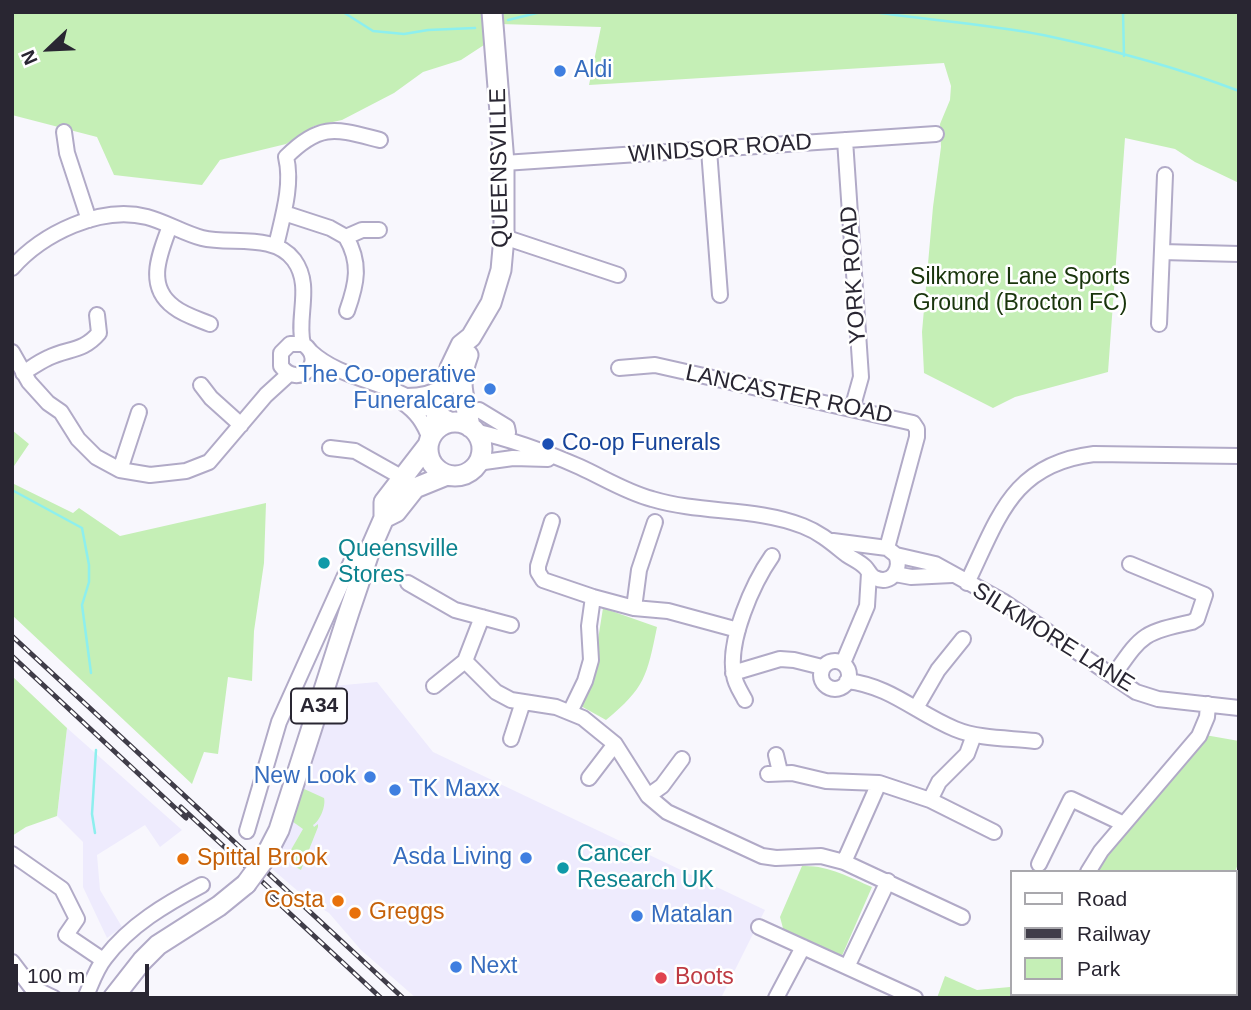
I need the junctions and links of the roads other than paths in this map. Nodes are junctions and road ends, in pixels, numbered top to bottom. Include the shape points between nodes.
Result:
1 (492, 16) edge
2 (64, 132) dead end
3 (936, 134) dead end
4 (380, 140) dead end
5 (845, 141) junction
6 (709, 149) junction
7 (504, 163) junction
8 (1165, 175) dead end
9 (284, 213) junction
10 (89, 220) junction
11 (170, 226) junction
12 (379, 230) dead end
13 (346, 237) junction
14 (504, 237) junction
15 (276, 246) junction
16 (1162, 252) junction
17 (1239, 254) edge
18 (12, 268) edge
19 (618, 275) dead end
20 (720, 295) dead end
21 (347, 311) dead end
22 (97, 315) dead end
23 (210, 324) dead end
24 (1159, 324) dead end
25 (471, 337) junction
26 (301, 344) junction
27 (12, 352) edge
28 (619, 368) dead end
29 (23, 373) junction
30 (288, 374) junction
31 (201, 385) dead end
32 (444, 386) junction
33 (407, 396) junction
34 (852, 409) junction
35 (139, 412) dead end
36 (241, 425) junction
37 (450, 429) junction
38 (502, 437) junction
39 (330, 448) dead end
40 (1239, 456) edge
41 (560, 459) junction
42 (477, 463) junction
43 (120, 470) junction
44 (447, 475) junction
45 (403, 478) junction
46 (384, 518) junction
47 (552, 521) dead end
48 (655, 522) dead end
49 (831, 541) junction
50 (370, 550) junction
51 (887, 550) junction
52 (772, 556) dead end
53 (1130, 564) dead end
54 (868, 570) junction
55 (952, 575) junction
56 (893, 576) junction
57 (408, 583) dead end
58 (967, 583) junction
59 (593, 597) junction
60 (867, 606) junction
61 (634, 608) junction
62 (482, 617) junction
63 (504, 626) dead end
64 (738, 630) junction
65 (963, 639) dead end
66 (466, 661) junction
67 (843, 663) junction
68 (822, 667) junction
69 (1113, 676) junction
70 (847, 681) junction
71 (443, 685) dead end
72 (523, 702) junction
73 (1208, 704) junction
74 (916, 708) junction
75 (1239, 708) edge
76 (570, 712) junction
77 (974, 735) junction
78 (512, 739) dead end
79 (1035, 741) dead end
80 (615, 744) junction
81 (776, 755) dead end
82 (681, 759) dead end
83 (588, 772) dead end
84 (879, 783) junction
85 (648, 796) junction
86 (930, 800) junction
87 (1124, 824) junction
88 (247, 831) dead end
89 (994, 832) dead end
90 (12, 854) edge
91 (844, 862) junction
92 (1039, 864) dead end
93 (1089, 870) edge
94 (888, 881) junction
95 (202, 885) dead end
96 (952, 917) dead end
97 (759, 928) dead end
98 (803, 947) junction
99 (103, 960) junction
100 (12, 962) edge
101 (847, 967) junction
102 (54, 998) edge
103 (85, 998) edge
104 (113, 998) edge
105 (776, 998) edge
106 (915, 998) edge

1 - 7 highway, QUEENSVILLE / A34
2 - 10 street
3 - 5 street, WINDSOR ROAD
4 - 9 street via 343,130 304,139 286,157
5 - 6 street, WINDSOR ROAD
5 - 34 street, YORK ROAD via 861,377
6 - 7 street, WINDSOR ROAD
6 - 20 street
7 - 14 highway, QUEENSVILLE / A34
8 - 16 street
9 - 13 street
9 - 15 street
10 - 11 street via 128,214
10 - 18 street via 45,239
11 - 15 street via 203,238
11 - 23 street via 156,263 157,281 175,309
12 - 13 street via 362,230
13 - 21 street via 355,253 356,274
14 - 19 street
14 - 25 highway, QUEENSVILLE / A34 via 491,303
15 - 26 street via 294,261 301,276
16 - 17 street
16 - 24 street
22 - 29 street via 99,333 91,342 51,356
25 - 32 highway, QUEENSVILLE / A34 via 461,345
25 - 37 highway, A34
26 - 30 street via 281,354
26 - 30 street via 312,364
26 - 33 street via 324,364
27 - 29 street
28 - 34 street, LANCASTER ROAD via 654,365
29 - 43 street via 96,457
30 - 36 street
30 - 37 street via 324,373 402,402 422,421
31 - 36 street
32 - 33 street via 422,396
32 - 37 highway, A34
33 - 37 street
34 - 51 street, LANCASTER ROAD via 906,420 917,429
35 - 43 street
36 - 43 street via 209,462 186,471 150,475
37 - 38 street, SILKMORE LANE
37 - 38 street via 479,410 507,427
37 - 42 highway via 481,447
37 - 44 highway via 433,464
37 - 45 highway, A34
38 - 41 street, SILKMORE LANE
39 - 45 street via 355,451
40 - 58 street via 1094,454 1052,463 1031,476 1011,499
41 - 42 street, SILKMORE LANE via 527,457
41 - 49 street, SILKMORE LANE via 648,498 758,513 805,526
42 - 44 highway via 463,474
44 - 46 highway, A34 via 415,488 396,512
45 - 46 highway, A34 via 384,502
46 - 50 highway, A34
47 - 59 street via 538,572 543,580
48 - 61 street via 639,570
49 - 51 street, SILKMORE LANE
49 - 54 street, SILKMORE LANE
50 - 88 street via 352,561 279,722
50 - 104 highway, A34, bridge via 271,849 246,884 158,945
51 - 54 street via 868,556
51 - 55 street, SILKMORE LANE via 935,564
51 - 56 street via 899,565
52 - 64 street
53 - 69 street via 1205,595 1197,619 1148,634
54 - 56 street, SILKMORE LANE via 882,580
54 - 60 street
55 - 56 street, SILKMORE LANE
55 - 58 street, SILKMORE LANE
56 - 60 street
57 - 62 street via 455,610
58 - 69 street, SILKMORE LANE via 1004,602
59 - 61 street
59 - 76 street via 591,660
60 - 67 street
61 - 64 street via 668,611
62 - 63 street
62 - 66 street
64 - 68 street via 733,660 736,688 780,659
65 - 74 street via 937,670
66 - 71 street
66 - 72 street via 496,692
67 - 68 street via 830,661
67 - 70 street
68 - 70 street via 821,676 828,687 840,688
69 - 73 street, SILKMORE LANE via 1136,692 1158,699
70 - 74 street via 876,686
72 - 76 street
72 - 78 street
73 - 75 street, SILKMORE LANE
73 - 87 street via 1208,717 1199,736
74 - 77 street
76 - 80 street
77 - 79 street
77 - 86 street via 967,754 939,782
80 - 83 street
80 - 85 street
81 - 84 street via 774,773
82 - 85 street via 662,786
84 - 86 street
84 - 91 street
85 - 91 street via 667,812 747,851 776,858 821,856
86 - 89 street
87 - 92 street via 1071,799
87 - 93 street
90 - 99 street via 62,889 77,919 66,935
91 - 94 street
94 - 96 street
94 - 101 street
95 - 99 street via 163,906
97 - 98 street
98 - 101 street
98 - 105 street
99 - 103 street
100 - 102 street via 32,987
101 - 106 street

